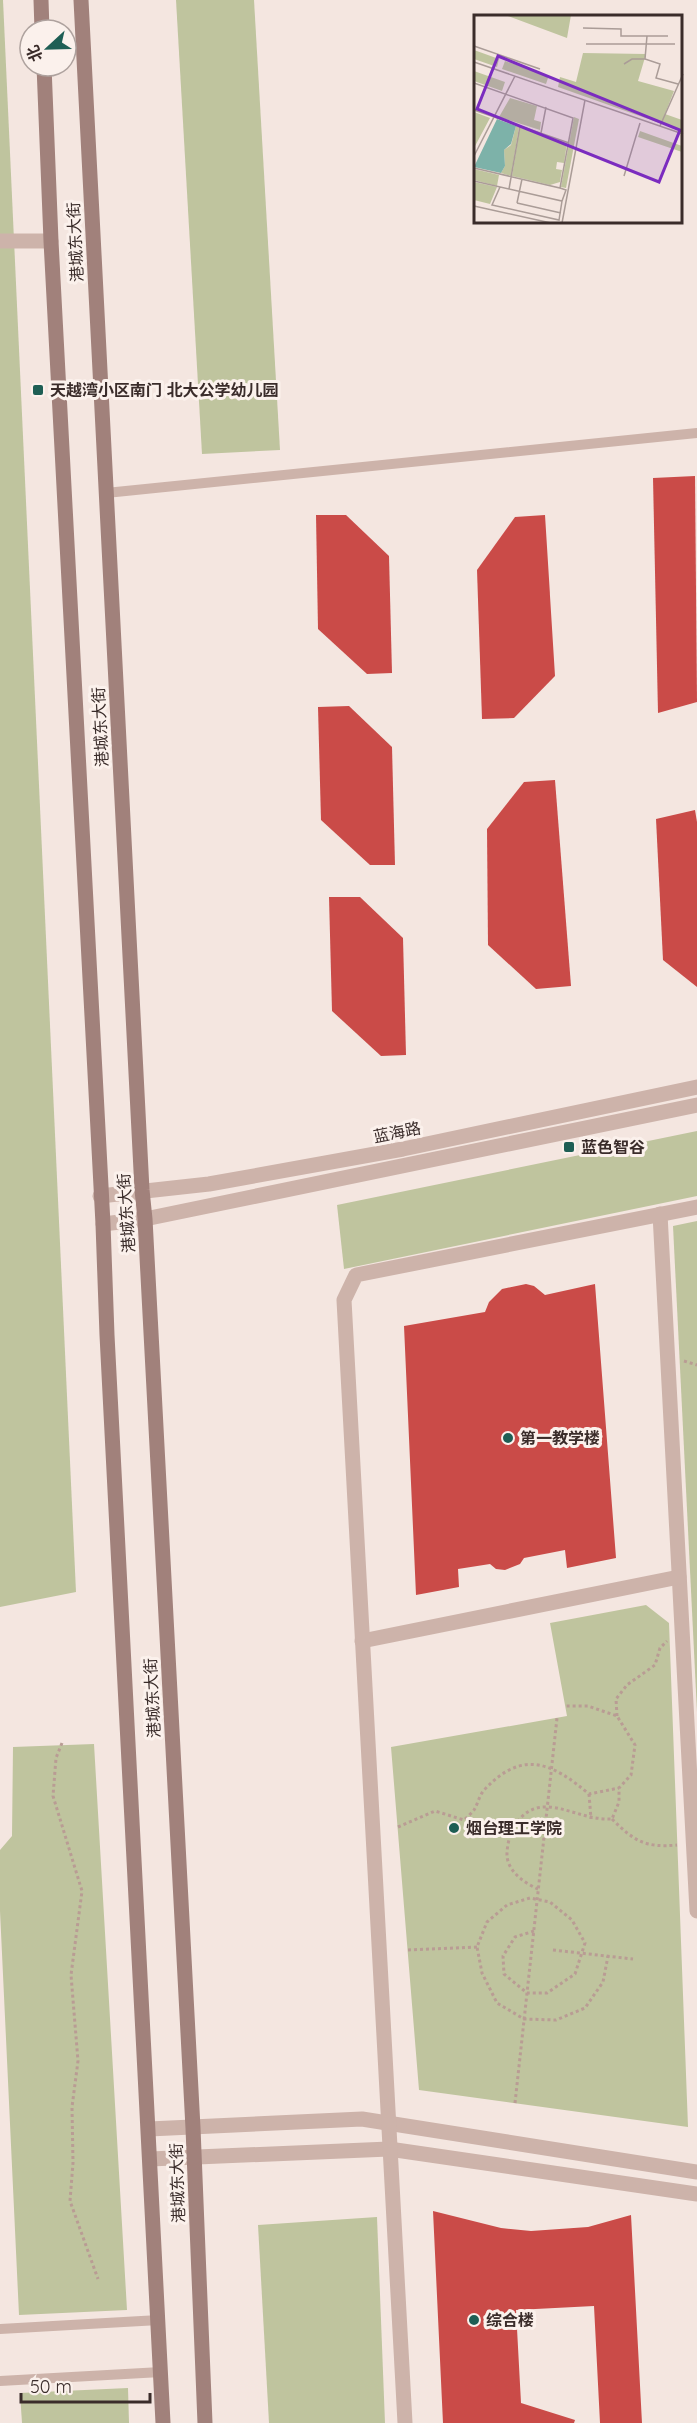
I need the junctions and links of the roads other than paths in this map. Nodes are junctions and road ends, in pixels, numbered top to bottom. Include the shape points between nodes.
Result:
1 (41, 0) edge
2 (81, 0) edge
3 (42, 18) edge
4 (44, 78) edge
5 (0, 241) edge
6 (51, 241) junction
7 (697, 433) edge
8 (106, 493) junction
9 (697, 1087) edge
10 (697, 1105) edge
11 (142, 1190) junction
12 (100, 1196) junction
13 (697, 1207) edge
14 (660, 1214) junction
15 (145, 1219) junction
16 (104, 1224) junction
17 (679, 1577) junction
18 (362, 1641) junction
19 (695, 1849) edge
20 (697, 1911) edge
21 (388, 2123) junction
22 (193, 2128) junction
23 (149, 2129) junction
24 (389, 2149) junction
25 (194, 2157) junction
26 (150, 2159) junction
27 (697, 2172) edge
28 (697, 2194) edge
29 (159, 2320) junction
30 (0, 2329) edge
31 (161, 2372) junction
32 (0, 2381) edge
33 (163, 2423) edge
34 (205, 2423) edge
35 (405, 2423) edge

1 - 3 main road
2 - 8 main road, 港城东大街
4 - 6 main road, 港城东大街
5 - 6 street
6 - 12 main road, 港城东大街
7 - 8 lane
8 - 11 main road, 港城东大街
9 - 11 street, 蓝海路 via 403,1149 209,1184
10 - 15 street, 蓝海路
11 - 12 street, 蓝海路
11 - 15 main road, 港城东大街
12 - 16 main road, 港城东大街
13 - 14 street
14 - 17 street
14 - 18 street via 356,1275 344,1300
15 - 16 street, 蓝海路
15 - 22 main road, 港城东大街
16 - 23 main road, 港城东大街
17 - 18 street
17 - 19 street
18 - 21 street
19 - 20 street
21 - 22 street via 362,2119
21 - 24 street
21 - 27 street
22 - 23 street
22 - 25 main road, 港城东大街
23 - 26 main road, 港城东大街
24 - 25 street
24 - 28 street
24 - 35 street
25 - 26 street
25 - 34 main road, 港城东大街
26 - 29 main road, 港城东大街
29 - 30 lane
29 - 31 main road, 港城东大街
31 - 32 lane
31 - 33 main road, 港城东大街

